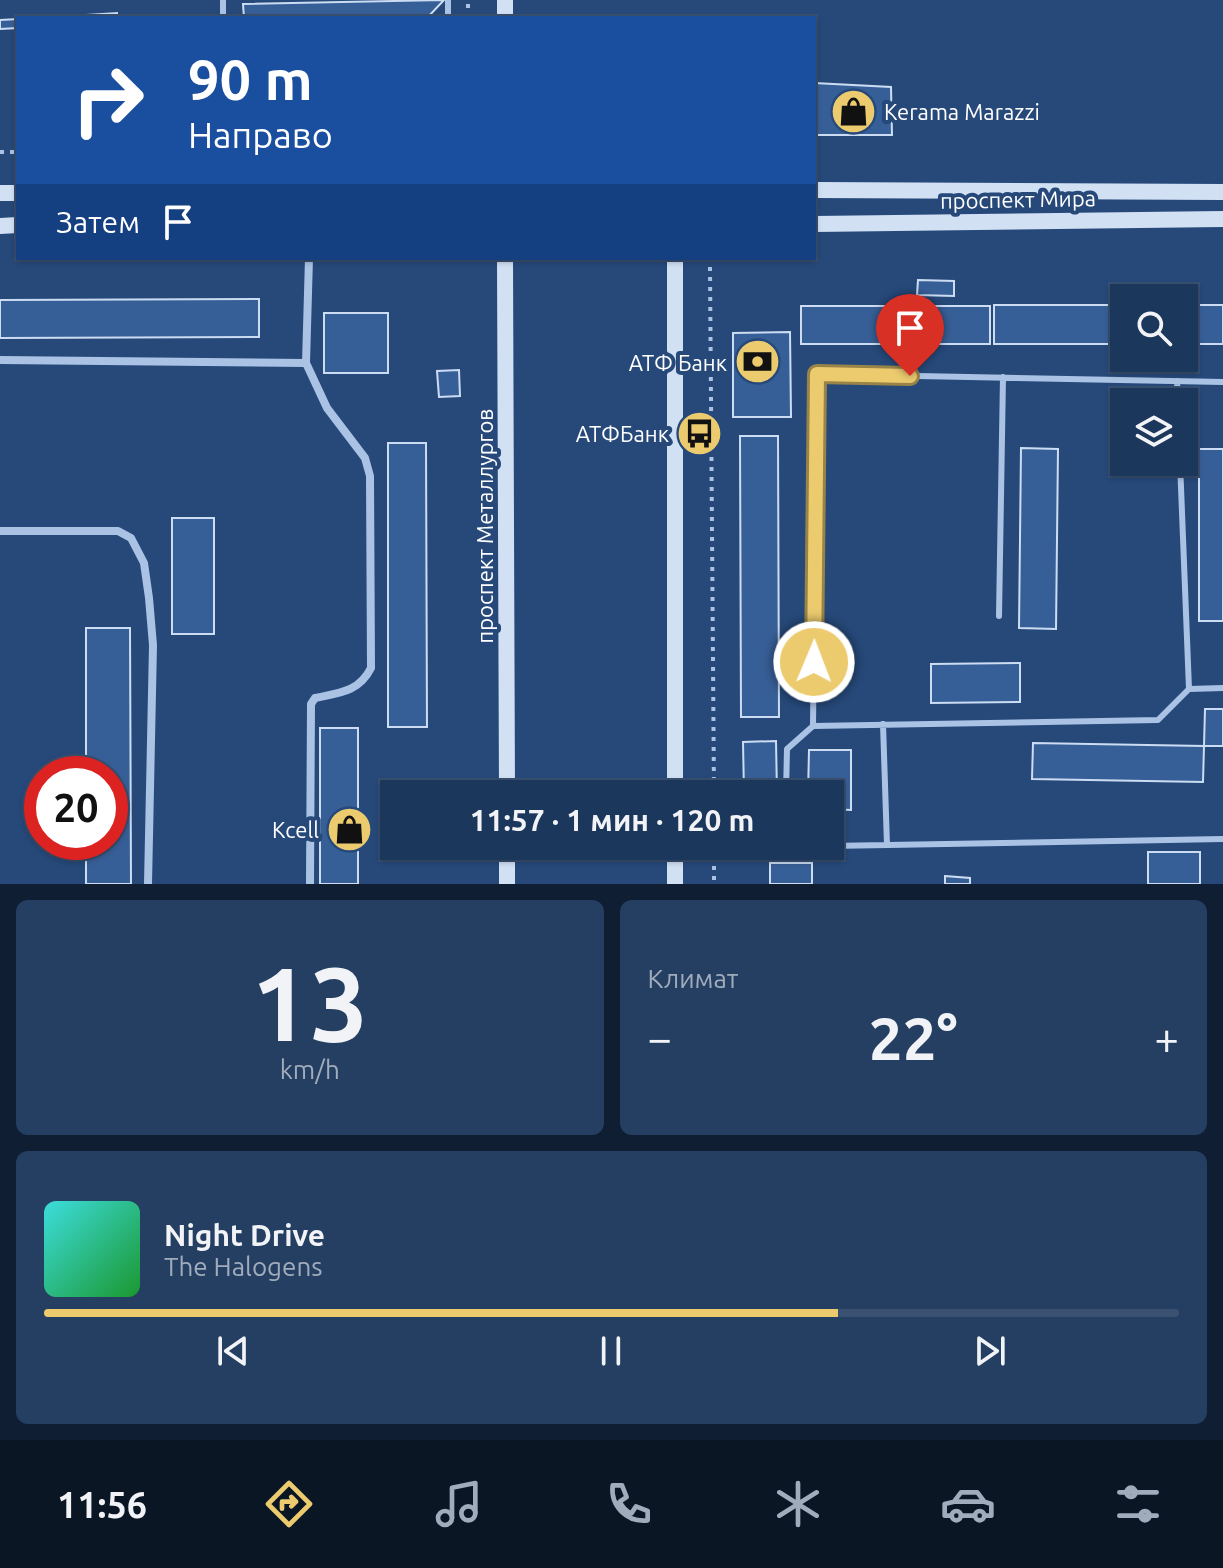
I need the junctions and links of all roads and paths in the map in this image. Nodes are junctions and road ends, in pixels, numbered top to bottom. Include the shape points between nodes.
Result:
1 (816, 190) edge
2 (1131, 192) junction
3 (1223, 192) edge
4 (1131, 219) junction
5 (1223, 219) edge
6 (816, 224) edge
7 (309, 260) edge
8 (505, 260) edge
9 (675, 260) edge
10 (710, 267) dead end
11 (0, 360) edge
12 (306, 363) junction
13 (1003, 377) junction
14 (1177, 381) junction
15 (1223, 382) edge
16 (1177, 388) edge
17 (1181, 476) edge
18 (0, 531) edge
19 (999, 616) dead end
20 (1223, 688) edge
21 (1189, 689) junction
22 (883, 724) junction
23 (813, 726) junction
24 (507, 780) edge
25 (675, 780) edge
26 (714, 780) edge
27 (786, 780) edge
28 (1223, 839) edge
29 (887, 845) junction
30 (844, 846) edge
31 (507, 860) edge
32 (675, 860) edge
33 (714, 860) edge
34 (148, 884) edge
35 (310, 884) edge
36 (507, 884) edge
37 (675, 884) edge
38 (714, 884) edge

1 - 2 main road, проспект Мира
2 - 3 main road, проспект Мира
2 - 4 main road
4 - 5 main road, проспект Мира
4 - 6 main road, проспект Мира
7 - 12 street
8 - 24 main road, проспект Металлургов
9 - 25 main road
10 - 26 path
11 - 12 street
12 - 35 street via 327,408 365,458 370,476 371,668 365,681 351,690 315,698 311,704
13 - 14 lane
13 - 19 lane
13 - 23 lane via 817,374
14 - 15 lane
14 - 16 lane
17 - 21 lane
18 - 34 street via 118,531 131,538 144,563 153,645
20 - 21 lane
21 - 22 lane via 1158,720
22 - 23 lane
22 - 29 lane
23 - 27 lane via 787,749
28 - 29 lane
29 - 30 lane
31 - 36 main road
32 - 37 main road
33 - 38 path

